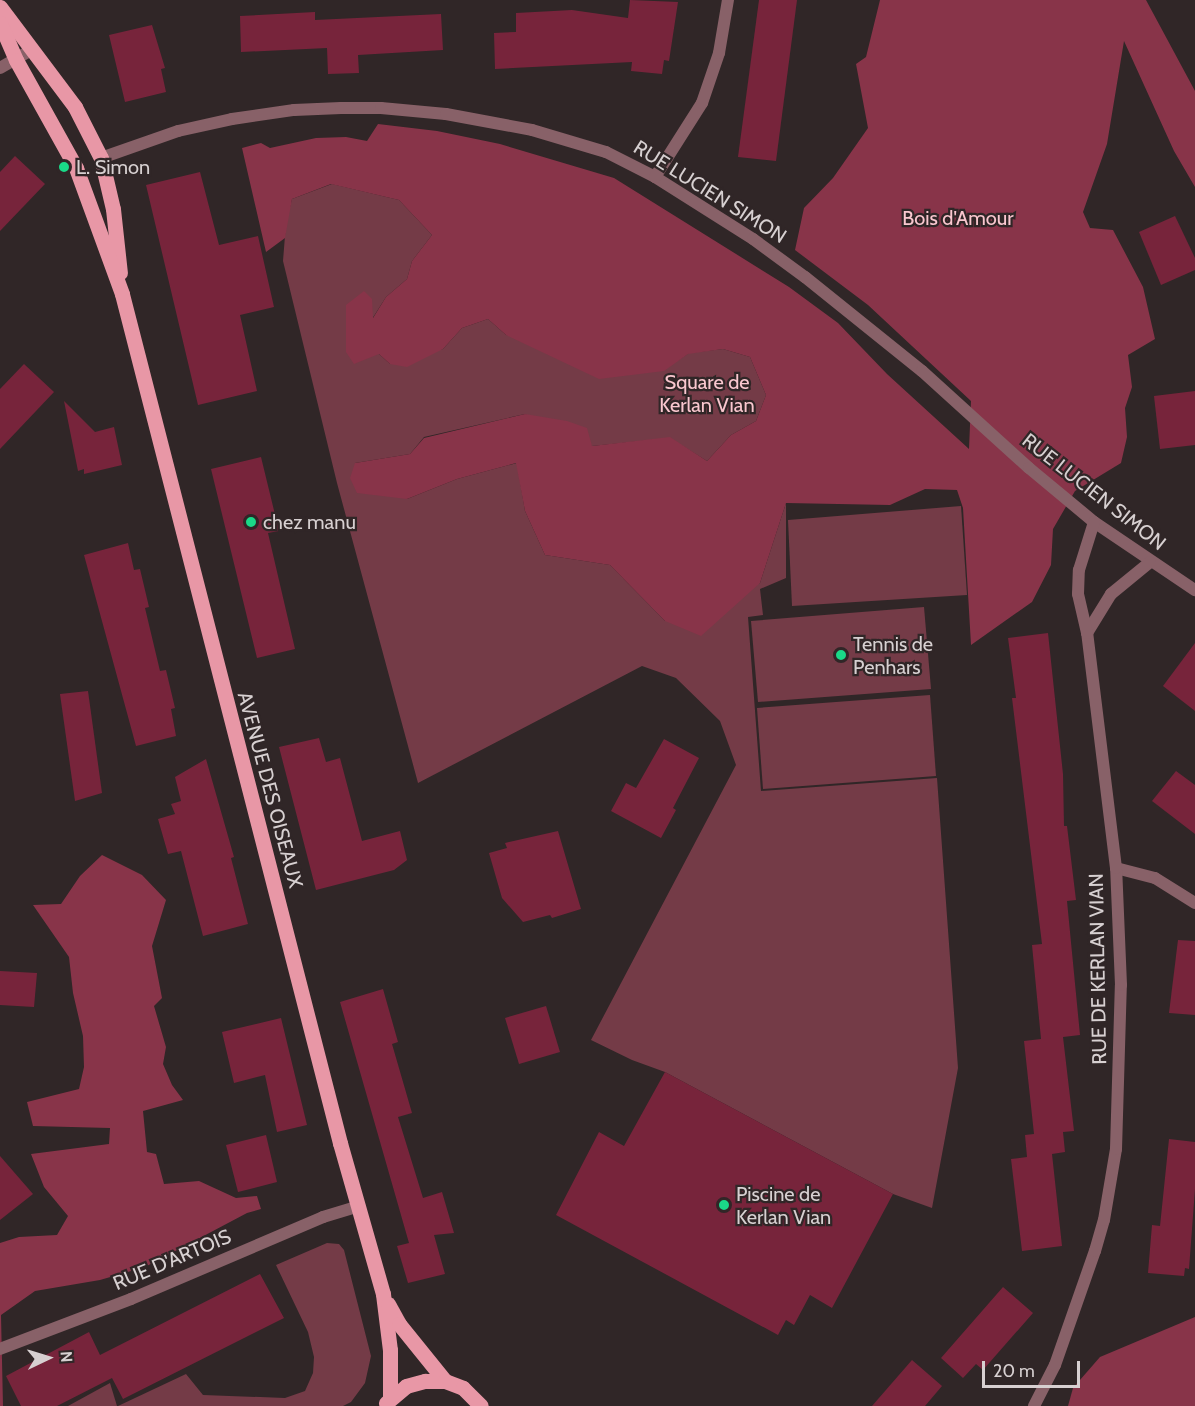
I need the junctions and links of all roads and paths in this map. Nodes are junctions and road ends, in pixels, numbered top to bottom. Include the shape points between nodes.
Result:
1 (728, 0) edge
2 (0, 7) edge
3 (0, 23) edge
4 (33, 49) junction
5 (16, 60) junction
6 (0, 68) edge
7 (101, 158) junction
8 (655, 177) junction
9 (122, 294) junction
10 (1095, 522) junction
11 (1150, 561) junction
12 (1195, 590) edge
13 (1087, 633) junction
14 (1116, 868) junction
15 (1195, 903) edge
16 (359, 1206) junction
17 (383, 1294) junction
18 (0, 1349) edge
19 (445, 1381) junction
20 (387, 1402) edge
21 (481, 1406) edge
22 (1034, 1406) edge

1 - 8 street via 719,53 702,103
2 - 4 main road, AVENUE DES OISEAUX
3 - 5 main road, AVENUE DES OISEAUX
4 - 5 street
4 - 7 main road, AVENUE DES OISEAUX via 75,107
5 - 6 street
5 - 9 main road, AVENUE DES OISEAUX via 76,168
7 - 8 street, RUE LUCIEN SIMON via 178,131 261,114 381,108 446,114 532,130 606,152
7 - 9 main road, AVENUE DES OISEAUX via 113,209
8 - 10 street, RUE LUCIEN SIMON via 753,239 847,309
9 - 16 main road, AVENUE DES OISEAUX
10 - 11 street, RUE LUCIEN SIMON
10 - 13 street, RUE DE KERLAN VIAN via 1079,570 1078,594
11 - 12 street, RUE LUCIEN SIMON
11 - 13 street via 1111,594
13 - 14 street, RUE DE KERLAN VIAN
14 - 15 street via 1155,878
14 - 22 street, RUE DE KERLAN VIAN via 1121,1047 1111,1188 1095,1251 1055,1365
16 - 17 main road, AVENUE DES OISEAUX
16 - 18 street, RUE D'ARTOIS via 323,1217 131,1299
17 - 19 main road, AVENUE DES OISEAUX via 399,1324
17 - 20 main road, AVENUE DES OISEAUX via 390,1350
19 - 20 main road via 406,1386
19 - 21 main road via 462,1388

